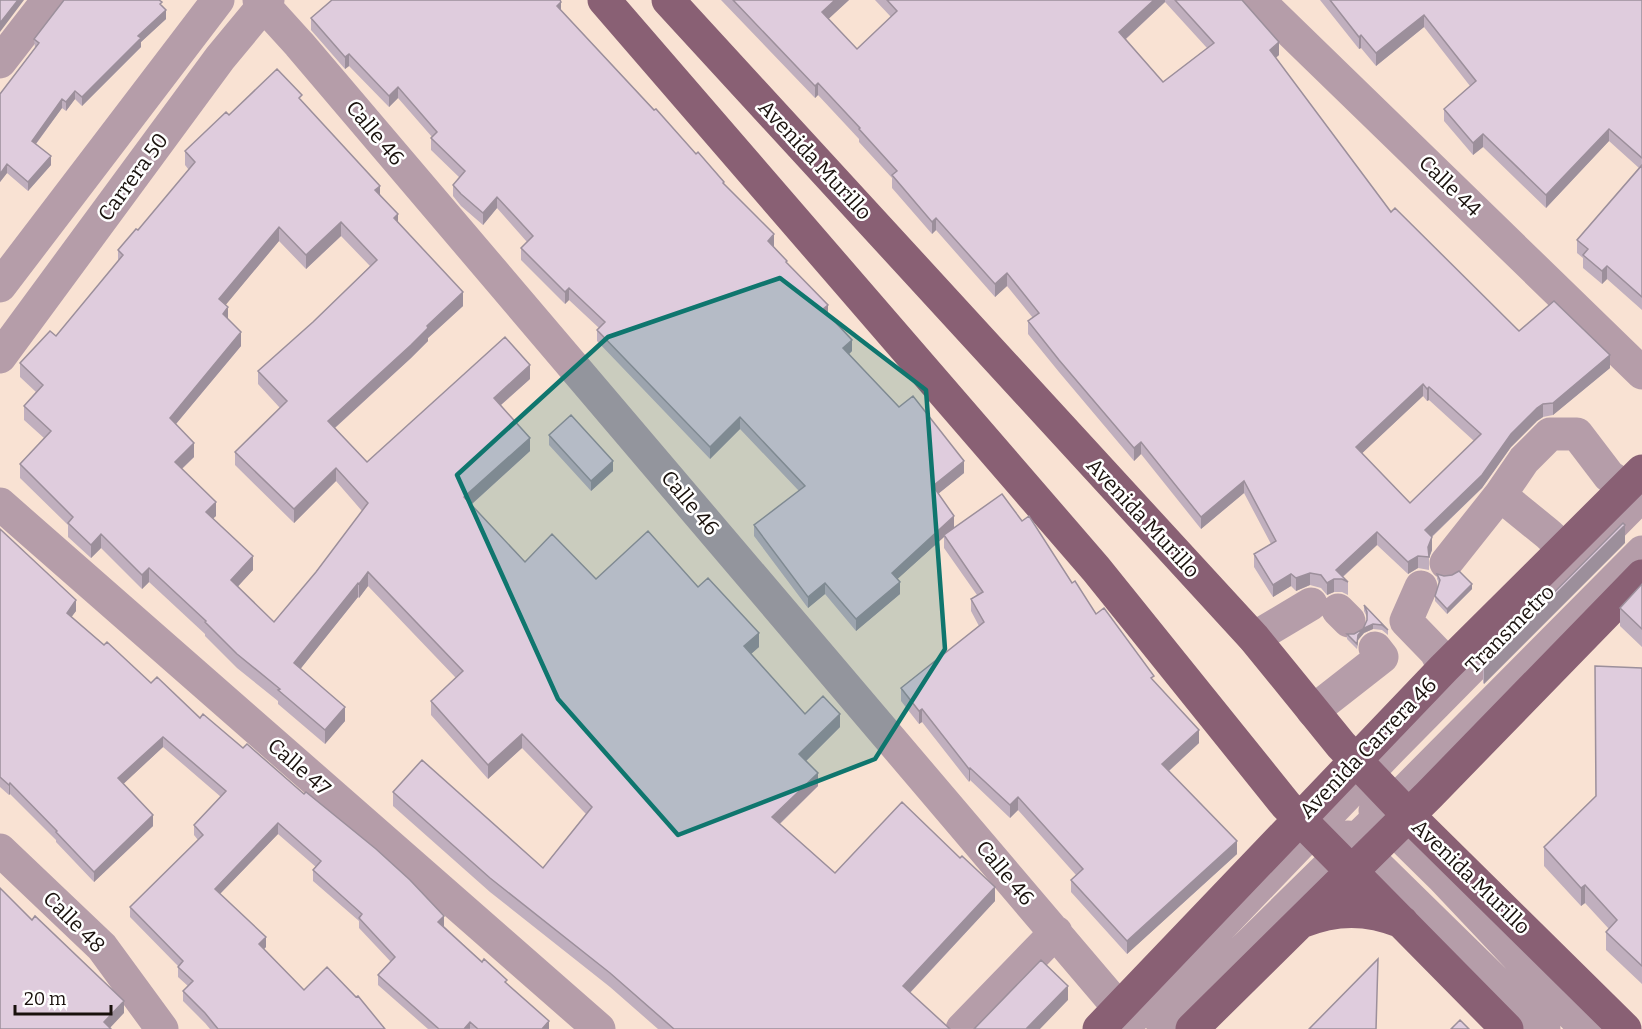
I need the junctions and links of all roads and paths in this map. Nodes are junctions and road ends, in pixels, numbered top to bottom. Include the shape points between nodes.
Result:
1 (48, 0) edge
2 (218, 0) edge
3 (604, 0) edge
4 (668, 0) edge
5 (1258, 0) edge
6 (264, 2) edge
7 (0, 62) edge
8 (0, 286) edge
9 (0, 357) edge
10 (1642, 373) edge
11 (1637, 485) edge
12 (1500, 495) junction
13 (0, 504) edge
14 (1564, 549) junction
15 (1642, 552) edge
16 (1446, 563) dead end
17 (1642, 576) edge
18 (1421, 587) dead end
19 (1333, 612) dead end
20 (1406, 621) junction
21 (1254, 638) junction
22 (1444, 668) junction
23 (1314, 711) junction
24 (1359, 774) junction
25 (1394, 816) junction
26 (1313, 822) junction
27 (0, 850) edge
28 (1353, 856) junction
29 (1301, 922) junction
30 (1403, 923) junction
31 (1056, 932) junction
32 (1113, 1022) edge
33 (162, 1029) edge
34 (599, 1029) edge
35 (962, 1029) edge
36 (1163, 1029) edge
37 (1192, 1029) edge
38 (1507, 1029) edge
39 (1544, 1029) edge
40 (1586, 1029) edge
41 (1625, 1029) edge

1 - 7 street
2 - 8 street, Carrera 50
3 - 26 main road
4 - 21 main road, Avenida Murillo
5 - 10 street, Calle 44
6 - 9 street, Carrera 50
6 - 31 street, Calle 46
11 - 12 street via 1609,476 1577,434 1550,434 1524,460
11 - 14 main road, Avenida Carrera 46
11 - 24 street, Transmetro
12 - 14 street
12 - 16 street
13 - 34 street, Calle 47
14 - 22 main road, Avenida Carrera 46
15 - 25 street, Transmetro
17 - 25 main road
18 - 20 street
19 - 21 street
20 - 22 street via 1436,652
20 - 23 street via 1378,653
21 - 23 main road, Avenida Murillo
22 - 24 main road, Avenida Carrera 46
23 - 24 main road, Avenida Murillo
24 - 25 main road, Avenida Murillo
24 - 26 main road, Avenida Carrera 46
25 - 28 main road
25 - 40 street
25 - 41 main road, Avenida Murillo
26 - 28 main road
26 - 32 main road, Avenida Carrera 46
27 - 33 street, Calle 48 via 102,947
28 - 29 main road
28 - 30 main road
28 - 36 street
28 - 39 street
29 - 30 main road via 1350,910
29 - 37 main road
30 - 38 main road
31 - 32 street, Calle 46 via 1101,989
31 - 35 street

